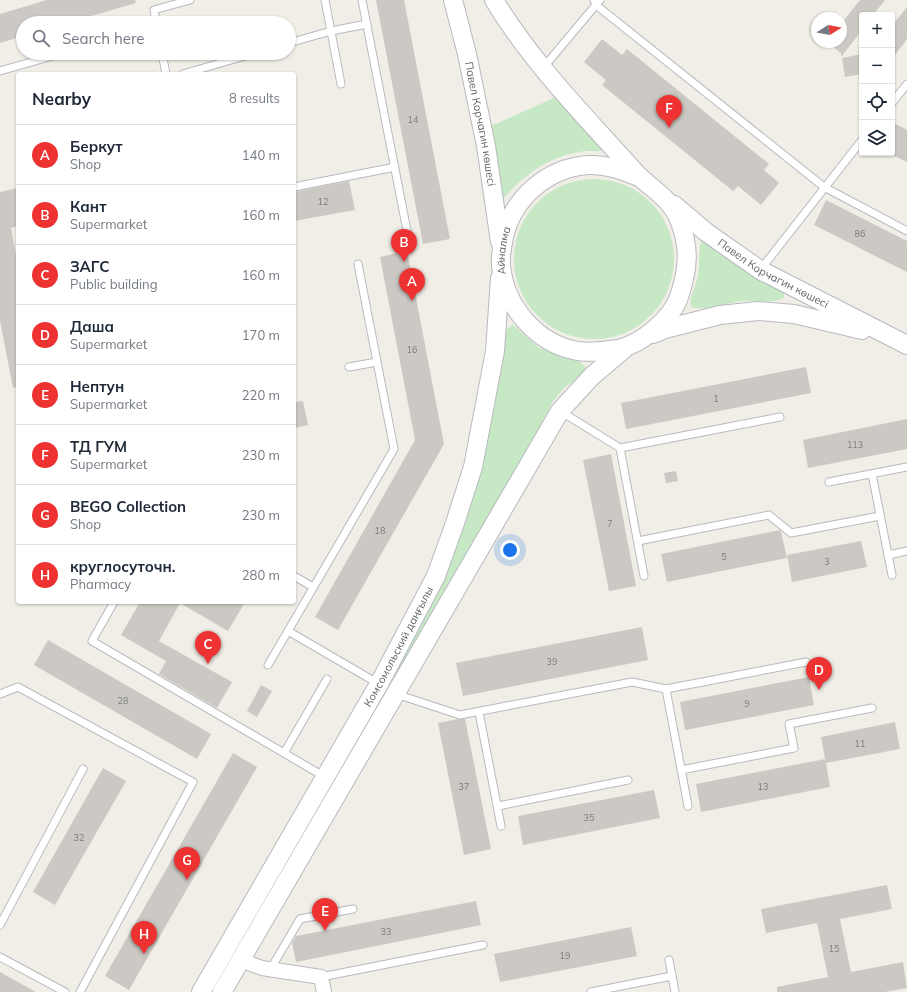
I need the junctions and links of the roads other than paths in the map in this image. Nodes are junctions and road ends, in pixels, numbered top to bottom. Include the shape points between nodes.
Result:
1 (190, 0) edge
2 (325, 0) edge
3 (362, 0) edge
4 (453, 0) edge
5 (494, 0) edge
6 (597, 2) edge
7 (155, 16) edge
8 (367, 24) junction
9 (331, 31) junction
10 (296, 41) edge
11 (38, 60) edge
12 (163, 60) edge
13 (231, 60) edge
14 (542, 68) junction
15 (0, 71) edge
16 (166, 72) edge
17 (190, 72) edge
18 (341, 84) dead end
19 (906, 87) edge
20 (895, 100) edge
21 (859, 144) edge
22 (395, 168) junction
23 (639, 176) junction
24 (296, 187) edge
25 (824, 187) junction
26 (666, 198) junction
27 (907, 231) edge
28 (409, 241) dead end
29 (501, 258) junction
30 (358, 264) dead end
31 (760, 270) junction
32 (888, 336) junction
33 (645, 338) junction
34 (907, 346) edge
35 (625, 347) junction
36 (377, 362) junction
37 (349, 367) dead end
38 (560, 411) junction
39 (780, 417) dead end
40 (620, 448) junction
41 (907, 467) edge
42 (872, 474) junction
43 (829, 482) dead end
44 (880, 516) junction
45 (638, 541) junction
46 (907, 551) edge
47 (888, 555) junction
48 (892, 575) dead end
49 (644, 576) dead end
50 (296, 577) edge
51 (313, 587) junction
52 (113, 604) edge
53 (288, 631) junction
54 (806, 662) dead end
55 (268, 665) dead end
56 (326, 679) dead end
57 (379, 684) junction
58 (666, 689) junction
59 (0, 694) edge
60 (396, 694) junction
61 (872, 708) dead end
62 (479, 712) junction
63 (284, 753) junction
64 (84, 769) dead end
65 (681, 770) junction
66 (325, 777) junction
67 (628, 780) dead end
68 (498, 806) junction
69 (688, 806) dead end
70 (502, 826) dead end
71 (352, 909) dead end
72 (0, 925) edge
73 (483, 945) dead end
74 (225, 952) junction
75 (0, 957) edge
76 (240, 960) junction
77 (669, 960) dead end
78 (270, 970) junction
79 (672, 976) junction
80 (321, 977) junction
81 (65, 992) edge
82 (80, 992) edge
83 (201, 992) edge
84 (222, 992) edge
85 (324, 992) edge
86 (591, 992) edge
87 (675, 992) edge

1 - 7 lane via 154,10
2 - 9 lane
3 - 8 lane
4 - 29 street, Павел Корчагин көшесі via 486,146
5 - 14 street
6 - 14 lane
6 - 25 lane
8 - 9 lane
8 - 22 lane
9 - 10 lane
9 - 18 lane
11 - 15 lane
12 - 16 lane
13 - 17 lane
14 - 23 street
19 - 20 lane
21 - 25 lane
22 - 24 lane
22 - 28 lane
23 - 26 street, Айналма
23 - 29 street, Айналма via 615,167 588,165 562,170 539,183 520,201 507,224
25 - 27 lane
25 - 31 lane
26 - 31 street, Павел Корчагин көшесі via 706,232
26 - 33 street, Айналма via 680,220 687,246 687,273 679,298 665,320
29 - 35 street, Айналма via 506,290 517,311 533,330 553,343 577,351 601,352
29 - 57 street, Комсомольский даңғылы via 495,350 473,467 436,576
30 - 36 lane
31 - 32 street, Павел Корчагин көшесі
32 - 33 street, Павел Корчагин көшесі via 794,314 758,311 720,315 665,329
32 - 34 street, Павел Корчагин көшесі
33 - 35 street, Айналма
35 - 38 street, Комсомольский даңғылы via 592,376
36 - 37 lane
36 - 51 lane via 394,449
38 - 40 lane
38 - 60 street, Комсомольский даңғылы
39 - 40 lane
40 - 45 lane
41 - 42 lane
42 - 43 lane
42 - 44 lane
44 - 45 lane via 791,533 769,515
44 - 47 lane
45 - 49 lane
46 - 47 lane
47 - 48 lane
50 - 51 lane
51 - 53 lane
52 - 63 lane via 92,641
53 - 55 lane
53 - 57 lane
54 - 58 lane
56 - 63 lane
57 - 66 street, Комсомольский даңғылы
58 - 62 lane via 632,682
58 - 65 lane
59 - 82 lane via 18,687 193,782
60 - 62 lane via 460,715
60 - 76 street, Комсомольский даңғылы
61 - 65 lane via 789,724 794,748
62 - 68 lane
63 - 66 lane
64 - 72 lane
65 - 69 lane
66 - 74 street, Комсомольский даңғылы
67 - 68 lane
68 - 70 lane
71 - 78 lane via 300,919
73 - 80 lane
74 - 76 street
74 - 83 street, Комсомольский даңғылы
75 - 81 lane
76 - 78 street
76 - 84 street, Комсомольский даңғылы
77 - 79 lane
78 - 80 street
79 - 86 lane
79 - 87 lane
80 - 85 street

